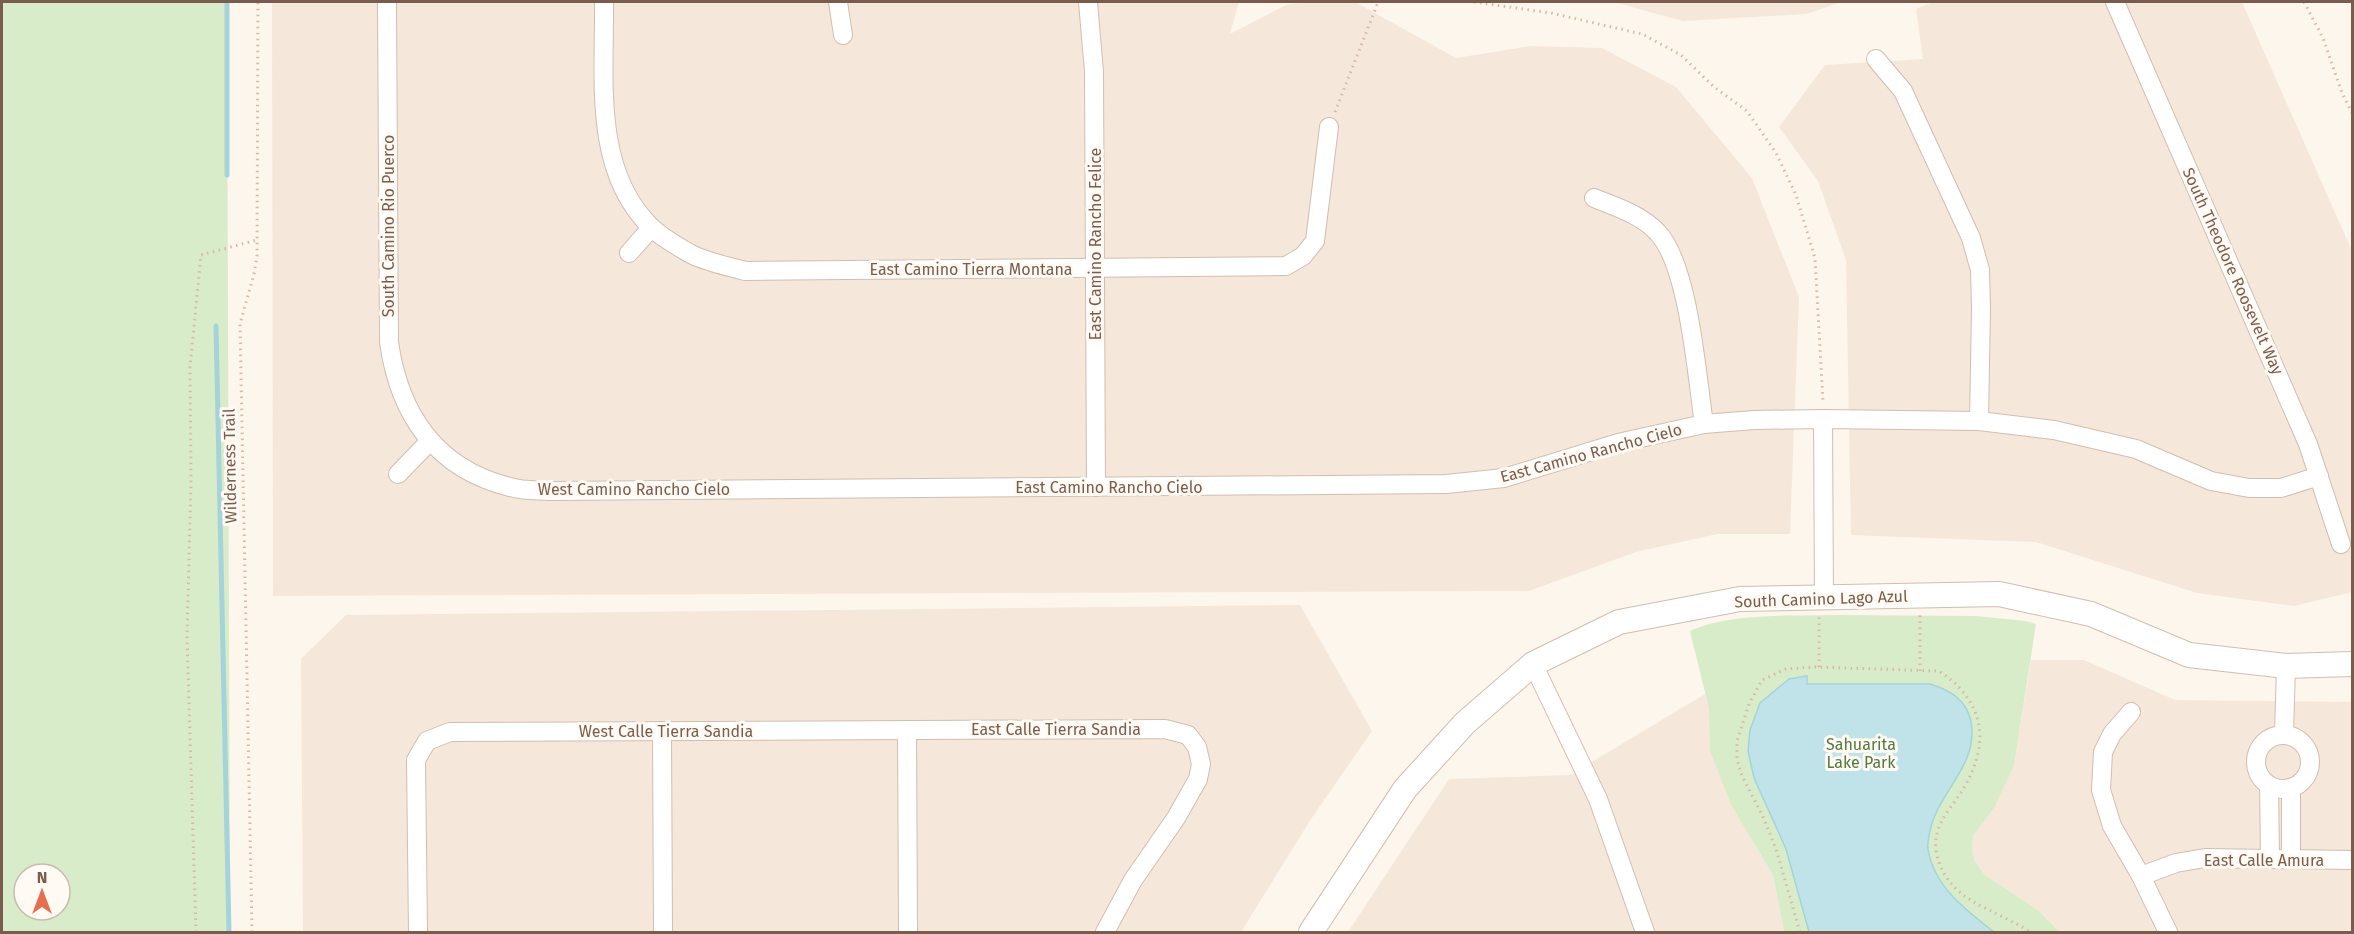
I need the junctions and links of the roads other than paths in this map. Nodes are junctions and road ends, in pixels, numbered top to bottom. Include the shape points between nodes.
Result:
1 (387, 2) edge
2 (604, 2) edge
3 (838, 2) edge
4 (1088, 2) edge
5 (2115, 2) edge
6 (843, 35) dead end
7 (1876, 59) dead end
8 (1329, 127) road end
9 (1594, 198) dead end
10 (651, 228) junction
11 (629, 253) dead end
12 (1095, 268) junction
13 (1823, 418) junction
14 (1979, 421) junction
15 (1704, 424) junction
16 (430, 441) junction
17 (398, 474) dead end
18 (2319, 476) junction
19 (1096, 487) junction
20 (851, 488) joint
21 (2341, 544) dead end
22 (1822, 598) junction
23 (1533, 664) junction
24 (2352, 664) edge
25 (2286, 666) junction
26 (2131, 712) dead end
27 (907, 730) junction
28 (662, 731) junction
29 (2284, 734) junction
30 (2269, 785) junction
31 (2291, 788) junction
32 (2270, 857) junction
33 (2291, 859) junction
34 (2352, 860) edge
35 (2141, 876) junction
36 (417, 933) edge
37 (663, 933) edge
38 (908, 933) edge
39 (1106, 933) edge
40 (1311, 933) edge
41 (1645, 933) edge
42 (2168, 933) edge

1 - 16 street, South Camino Rio Puerco via 389,342 393,372 403,399
2 - 10 street, East Camino Tierra Montana via 605,117 610,152 624,193
3 - 6 street
4 - 12 street, East Camino Rancho Felice via 1094,72
5 - 18 street, South Theodore Roosevelt Way
7 - 14 street via 1903,92 1971,238 1980,270
8 - 12 street, East Camino Tierra Montana via 1315,241 1303,256 1286,266
9 - 15 street via 1633,214 1659,234 1678,268
10 - 11 street
10 - 12 street, East Camino Tierra Montana via 691,254 745,271
12 - 19 street, East Camino Rancho Felice
13 - 14 street, East Camino Rancho Cielo
13 - 15 street, East Camino Rancho Cielo
13 - 22 street
14 - 18 street, East Camino Rancho Cielo via 2054,430 2125,447 2211,481 2249,488 2281,488
15 - 19 street, East Camino Rancho Cielo via 1618,443 1504,478 1446,484
16 - 17 street
16 - 20 street, West Camino Rancho Cielo via 478,476 511,488
18 - 21 street, South Theodore Roosevelt Way
19 - 20 street, East Camino Rancho Cielo
22 - 23 street, South Camino Lago Azul via 1740,599 1619,622
22 - 25 street, South Camino Lago Azul via 1999,594 2091,614 2189,655
23 - 40 street, South Camino Lago Azul via 1465,723 1405,789
23 - 41 street via 1598,799
24 - 25 street, South Camino Lago Azul
25 - 29 street
26 - 35 street via 2103,752 2100,790 2112,826
27 - 28 street, West Calle Tierra Sandia
27 - 38 street
27 - 39 street, East Calle Tierra Sandia via 1165,729 1188,735 1197,747 1201,764 1198,779 1133,880
28 - 36 street, West Calle Tierra Sandia via 450,732 427,741 416,760
28 - 37 street
29 - 30 street via 2266,740 2257,756 2259,774
29 - 31 street via 2301,740 2310,755 2309,772
30 - 31 street
30 - 32 street
31 - 33 street
32 - 33 street, East Calle Amura
32 - 35 street, East Calle Amura via 2205,858 2176,863
33 - 34 street, East Calle Amura
35 - 42 street

